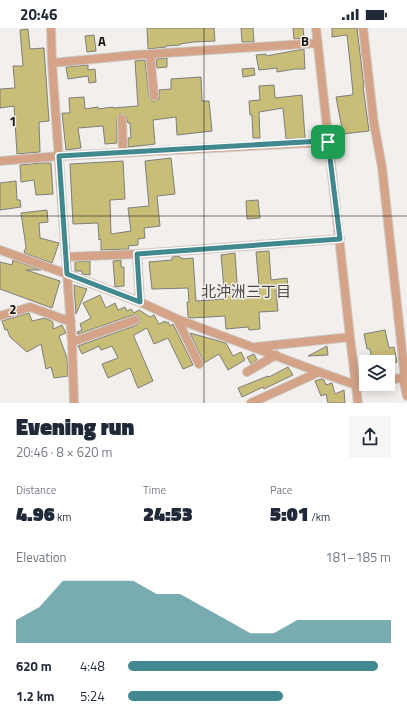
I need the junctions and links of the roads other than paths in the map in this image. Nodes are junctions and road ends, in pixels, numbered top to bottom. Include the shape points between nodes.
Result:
1 (51, 28) edge
2 (316, 28) edge
3 (364, 28) edge
4 (318, 43) junction
5 (150, 54) junction
6 (52, 63) junction
7 (154, 96) dead end
8 (122, 119) dead end
9 (328, 142) junction
10 (123, 152) junction
11 (59, 156) junction
12 (0, 161) edge
13 (340, 239) junction
14 (0, 250) edge
15 (137, 254) junction
16 (66, 257) junction
17 (67, 274) junction
18 (140, 302) junction
19 (0, 316) edge
20 (177, 319) junction
21 (135, 320) dead end
22 (71, 322) junction
23 (350, 337) junction
24 (72, 342) junction
25 (255, 347) junction
26 (276, 356) junction
27 (199, 364) dead end
28 (247, 372) dead end
29 (319, 372) junction
30 (405, 378) edge
31 (395, 379) edge
32 (356, 385) junction
33 (359, 385) edge
34 (407, 396) edge
35 (74, 403) edge
36 (251, 403) edge
37 (358, 403) edge

1 - 6 street
2 - 4 street
3 - 30 street
4 - 5 street
4 - 9 street
5 - 6 street
5 - 7 street
6 - 11 street
8 - 10 street
9 - 10 street
9 - 13 street
10 - 11 street
11 - 12 street
11 - 16 street
13 - 15 street
13 - 23 street
14 - 17 street
15 - 16 street
15 - 18 street
16 - 17 street
17 - 18 street
17 - 22 street
18 - 20 street
19 - 22 street via 30,307
20 - 25 street
20 - 27 street
21 - 24 street
22 - 24 street
23 - 25 street
23 - 32 street
24 - 35 street
25 - 26 street
26 - 28 street
26 - 29 street
29 - 32 street
29 - 36 street
30 - 31 street
30 - 34 street
32 - 33 street
32 - 37 street

